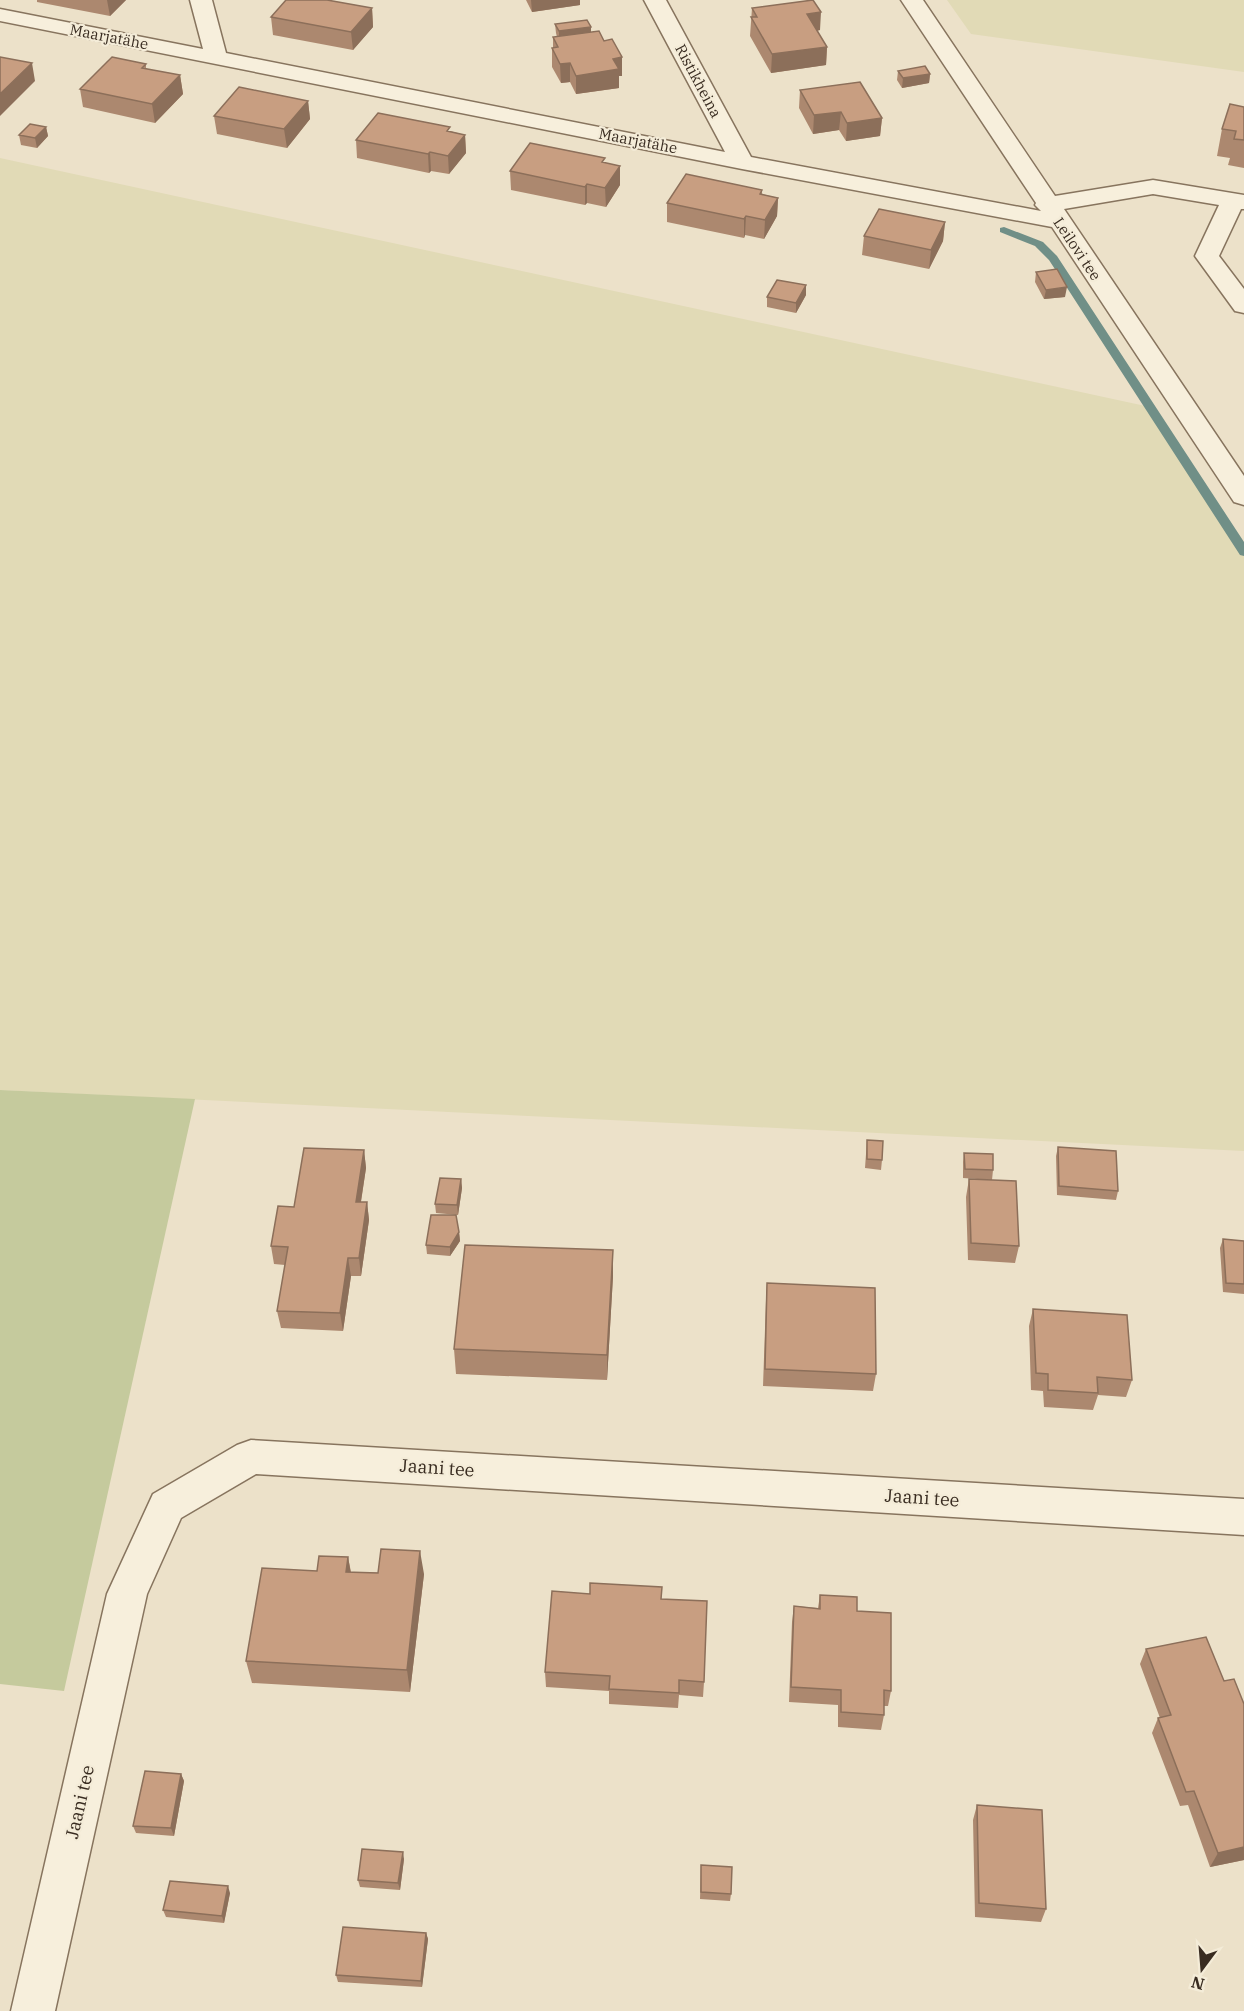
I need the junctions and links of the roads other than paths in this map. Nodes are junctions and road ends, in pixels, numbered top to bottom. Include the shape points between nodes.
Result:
1 (201, 0) edge
2 (655, 0) edge
3 (912, 0) edge
4 (0, 15) edge
5 (218, 60) junction
6 (742, 162) junction
7 (1239, 201) edge
8 (1053, 213) junction
9 (1244, 306) edge
10 (1244, 496) edge
11 (1244, 1517) edge
12 (33, 2011) edge

1 - 5 street
2 - 6 street, Ristikheina
3 - 8 street, Leilovi tee
4 - 5 street, Maarjatähe
5 - 6 street, Maarjatähe
6 - 8 street, Maarjatähe
7 - 8 street, Maarjatähe via 1153,188
7 - 9 street via 1207,256
8 - 10 street, Leilovi tee
11 - 12 street, Jaani tee via 251,1456 167,1506 127,1594

